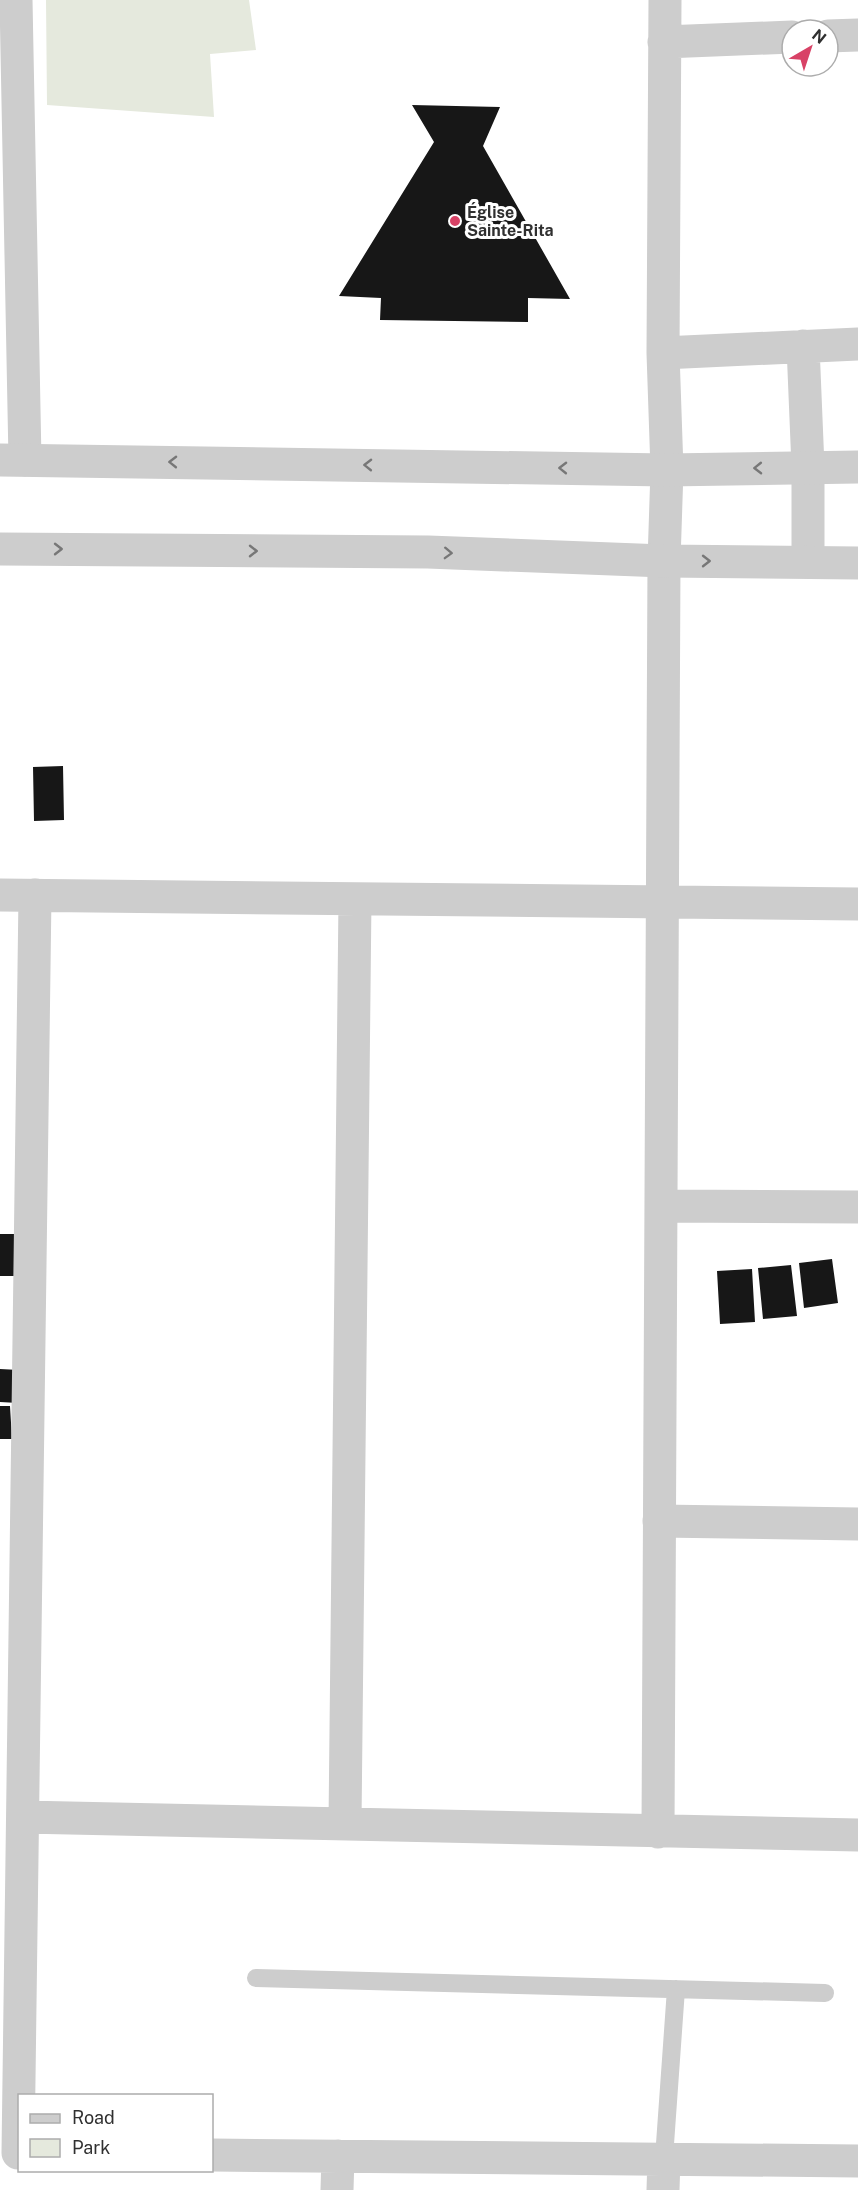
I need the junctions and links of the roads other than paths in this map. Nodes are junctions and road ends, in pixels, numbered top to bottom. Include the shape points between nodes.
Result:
1 (16, 0) edge
2 (665, 0) edge
3 (858, 35) edge
4 (840, 36) edge
5 (780, 37) edge
6 (664, 42) junction
7 (10, 154) edge
8 (858, 344) edge
9 (802, 346) junction
10 (663, 353) junction
11 (13, 460) edge
12 (808, 467) junction
13 (858, 467) edge
14 (667, 470) junction
15 (0, 549) edge
16 (664, 561) junction
17 (808, 562) junction
18 (858, 563) edge
19 (0, 895) edge
20 (36, 895) junction
21 (355, 899) junction
22 (662, 902) junction
23 (858, 904) edge
24 (661, 1206) junction
25 (858, 1207) edge
26 (659, 1521) junction
27 (858, 1524) edge
28 (23, 1817) junction
29 (345, 1823) junction
30 (658, 1832) junction
31 (858, 1835) edge
32 (256, 1978) dead end
33 (676, 1989) junction
34 (825, 1993) dead end
35 (13, 2153) edge
36 (213, 2155) edge
37 (338, 2156) junction
38 (858, 2161) edge
39 (664, 2174) edge
40 (338, 2190) edge

1 - 7 street
2 - 6 street
3 - 4 street
5 - 6 street
6 - 10 street
7 - 11 street
8 - 9 street
9 - 10 street
9 - 12 street
10 - 14 street
14 -> 11 street
12 - 13 street
12 -> 14 street
12 - 17 street
14 - 16 street
15 -> 16 street via 428,552
16 -> 17 street
16 - 22 street
17 - 18 street
19 - 20 street
20 - 21 street
20 - 28 street
21 - 22 street
21 - 29 street
22 - 23 street
22 - 24 street
24 - 25 street
24 - 26 street
26 - 27 street
26 - 30 street
28 - 29 street
28 - 35 street
29 - 30 street
30 - 31 street
32 - 33 lane
33 - 34 lane
33 - 39 lane
36 - 37 street
37 - 39 street
37 - 40 street
38 - 39 street

